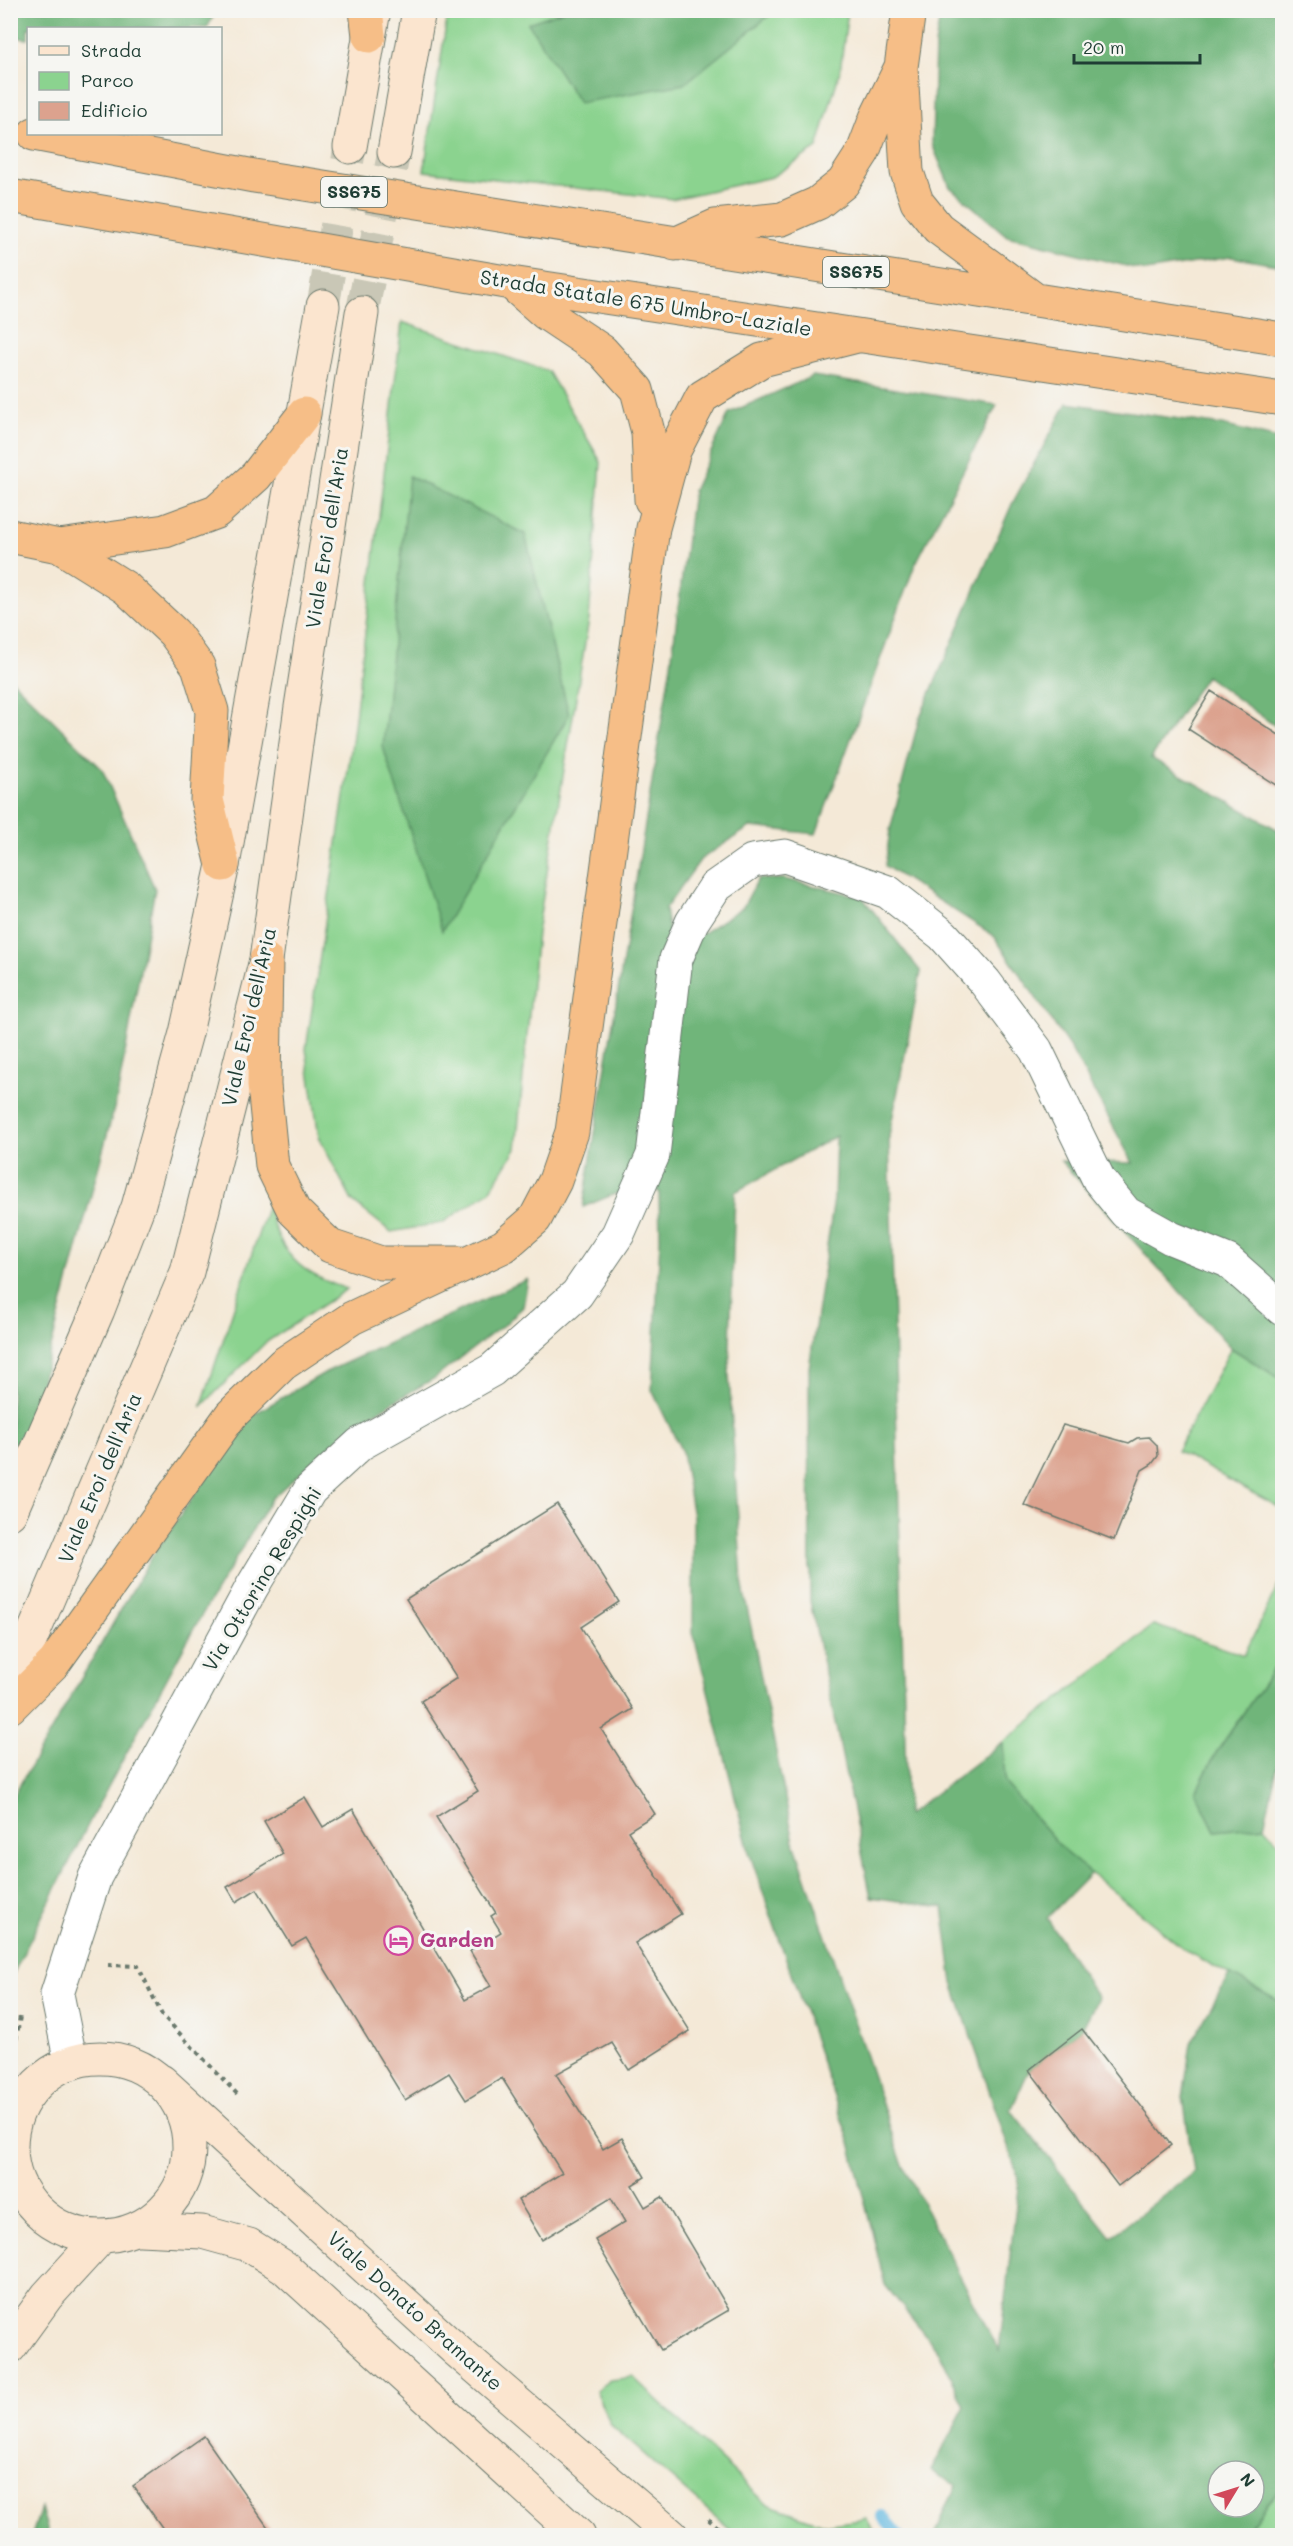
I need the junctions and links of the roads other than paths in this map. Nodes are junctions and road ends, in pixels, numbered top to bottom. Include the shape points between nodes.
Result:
1 (419, 10) edge
2 (909, 10) edge
3 (370, 19) edge
4 (901, 67) junction
5 (10, 129) edge
6 (27, 132) edge
7 (39, 135) edge
8 (350, 147) tunnel mouth
9 (394, 152) tunnel mouth
10 (10, 196) edge
11 (675, 244) junction
12 (511, 283) junction
13 (1037, 301) junction
14 (322, 306) tunnel mouth
15 (362, 313) tunnel mouth
16 (857, 336) junction
17 (1282, 339) edge
18 (1282, 399) edge
19 (304, 414) junction
20 (653, 528) junction
21 (10, 536) edge
22 (59, 546) junction
23 (223, 865) junction
24 (266, 960) junction
25 (471, 1263) junction
26 (1282, 1309) edge
27 (10, 1513) edge
28 (10, 1688) edge
29 (10, 1707) edge
30 (70, 2063) junction
31 (161, 2081) junction
32 (25, 2082) edge
33 (13, 2175) edge
34 (140, 2229) junction
35 (101, 2238) junction
36 (10, 2347) edge
37 (579, 2535) edge
38 (672, 2535) edge

1 - 9 main road
2 - 4 highway
3 - 8 main road
4 - 11 highway via 863,152 843,183 819,203 782,219 715,226
4 - 13 highway via 907,172 917,202 938,228
5 - 6 highway
7 - 11 highway, SS675 via 254,176
10 - 12 highway, Strada Statale 675 Umbro-Laziale
11 - 13 highway, SS675
12 - 16 highway, Strada Statale 675 Umbro-Laziale
12 - 20 highway via 544,313 602,351 638,390 648,432
13 - 17 highway, SS675
14 - 19 main road
15 - 24 main road, Viale Eroi dell'Aria
16 - 18 highway, Strada Statale 675 Umbro-Laziale
16 - 20 highway via 762,360 702,397 674,451
19 - 22 highway via 256,476 216,512 165,531
19 - 23 main road
20 - 25 highway via 572,1132 555,1181 536,1219 504,1246
21 - 22 highway
22 - 23 highway via 126,588 174,633 198,666 212,711 207,800
23 - 27 main road via 186,1033 138,1207 98,1311
24 - 25 highway via 264,1085 272,1166 294,1211 330,1246 381,1263
24 - 28 main road, Viale Eroi dell'Aria via 187,1272
25 - 29 highway via 352,1318 283,1364 231,1415 54,1663
26 - 30 street, Via Ottorino Respighi via 1228,1261 1171,1238 1125,1213 1099,1180 1036,1050 985,982 943,935 888,892 785,856 752,861 715,886 692,922 676,958 653,1155 618,1234 577,1294 492,1370 360,1444 310,1490 252,1587 95,1877 57,1994
30 - 31 main road, Viale Donato Bramante via 94,2058 119,2059
30 - 32 main road, Viale Donato Bramante
31 - 34 main road, Viale Donato Bramante via 179,2104 189,2132 189,2161 181,2189 163,2212
31 - 38 main road, Viale Donato Bramante via 457,2351
32 - 33 main road, Viale Donato Bramante via 12,2128
33 - 35 main road, Viale Donato Bramante via 33,2207 53,2224 76,2234
34 - 35 main road, Viale Donato Bramante
34 - 37 main road, Viale Donato Bramante via 202,2232 249,2245 284,2267
35 - 36 main road via 47,2296

